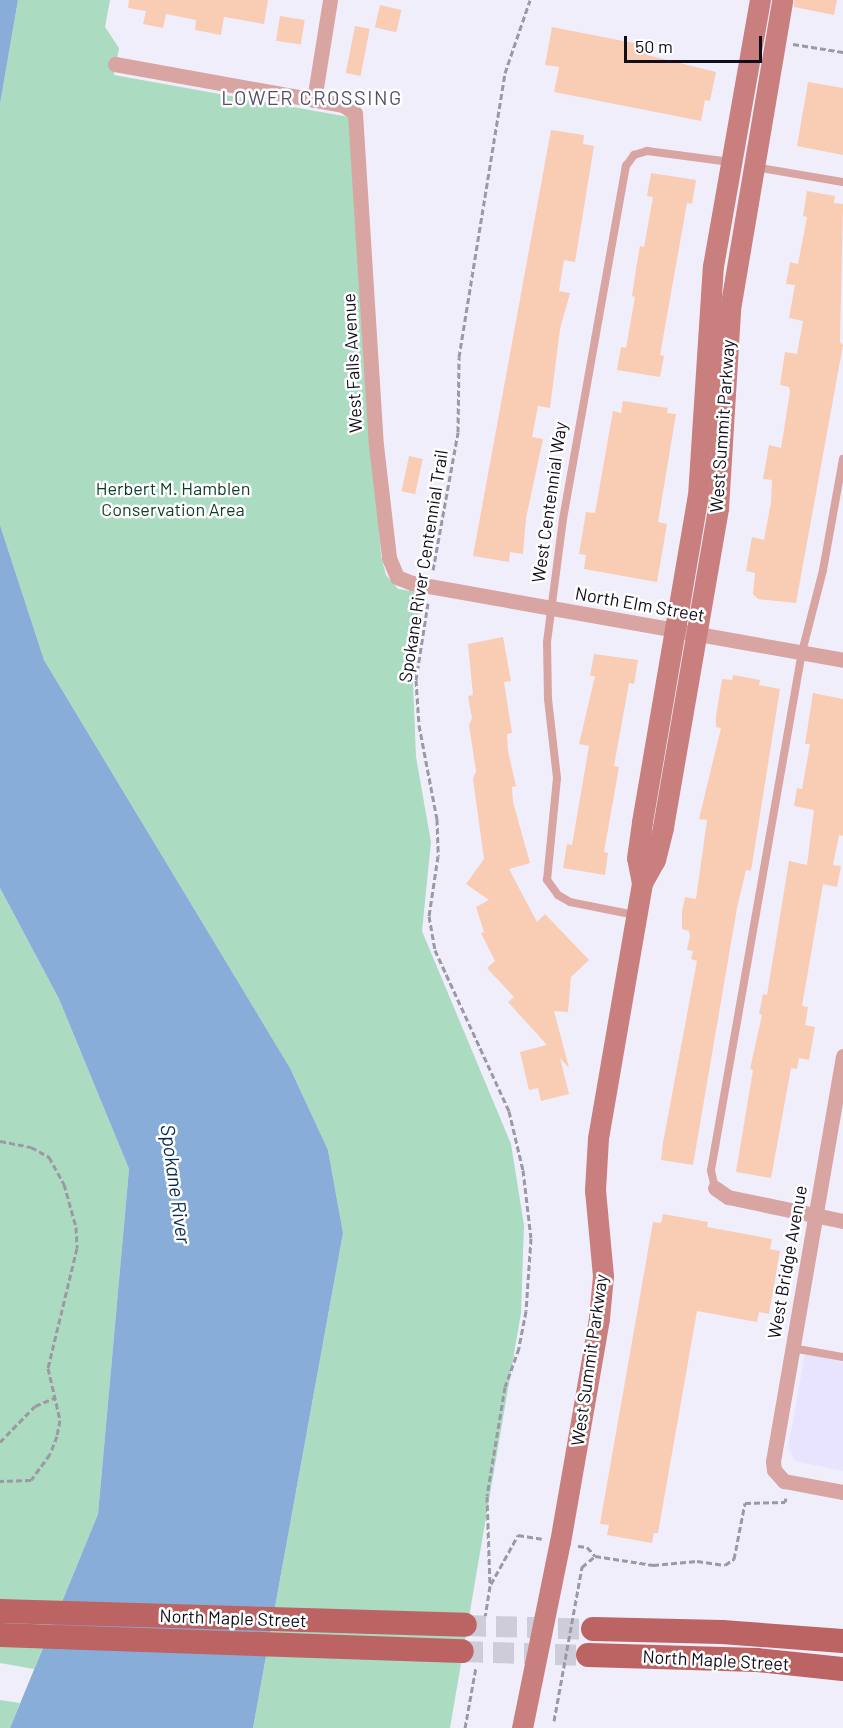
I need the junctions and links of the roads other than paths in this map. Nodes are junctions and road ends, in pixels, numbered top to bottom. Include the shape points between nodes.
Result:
1 (330, 0) edge
2 (760, 0) edge
3 (782, 0) edge
4 (114, 64) dead end
5 (314, 100) junction
6 (731, 163) junction
7 (753, 166) junction
8 (843, 182) edge
9 (843, 459) edge
10 (431, 586) joint
11 (552, 608) junction
12 (686, 632) junction
13 (802, 652) junction
14 (843, 660) edge
15 (637, 915) junction
16 (843, 1056) edge
17 (715, 1188) joint
18 (815, 1215) junction
19 (843, 1221) edge
20 (792, 1348) junction
21 (843, 1357) edge
22 (843, 1491) edge
23 (0, 1611) edge
24 (465, 1625) tunnel mouth
25 (593, 1629) tunnel mouth
26 (0, 1635) edge
27 (843, 1641) edge
28 (462, 1651) tunnel mouth
29 (588, 1655) tunnel mouth
30 (843, 1669) edge
31 (522, 1728) edge

1 - 5 street
2 - 6 street, West Summit Parkway
3 - 7 street, West Summit Parkway
4 - 5 street
5 - 10 street, West Falls Avenue via 354,111 358,125 376,445 388,558 397,577
6 - 7 street, West Centennial Way
6 - 11 lane, West Centennial Way via 647,151 634,155 626,166 563,519
6 - 12 street, West Summit Parkway via 709,301
7 - 8 lane
7 - 12 street, West Summit Parkway via 730,309 721,484
9 - 13 lane via 823,570
10 - 11 street, North Elm Street
11 - 12 street, North Elm Street
11 - 15 lane, West Centennial Way via 546,684 558,778 547,880 565,900
12 - 13 street, North Elm Street
12 - 15 street, West Summit Parkway via 663,827 655,860 642,883
13 - 14 street, North Elm Street
13 - 17 lane via 711,1170
15 - 31 street, West Summit Parkway via 596,1155 602,1291 560,1542
16 - 18 street, West Bridge Avenue
17 - 18 street via 728,1197
18 - 19 street
18 - 20 street, West Bridge Avenue
20 - 21 lane
20 - 22 street, West Bridge Avenue via 773,1461 783,1478
23 - 24 main road, North Maple Street
25 - 27 main road, North Maple Street via 722,1632
26 - 28 main road, North Maple Street
29 - 30 main road, North Maple Street via 736,1659

